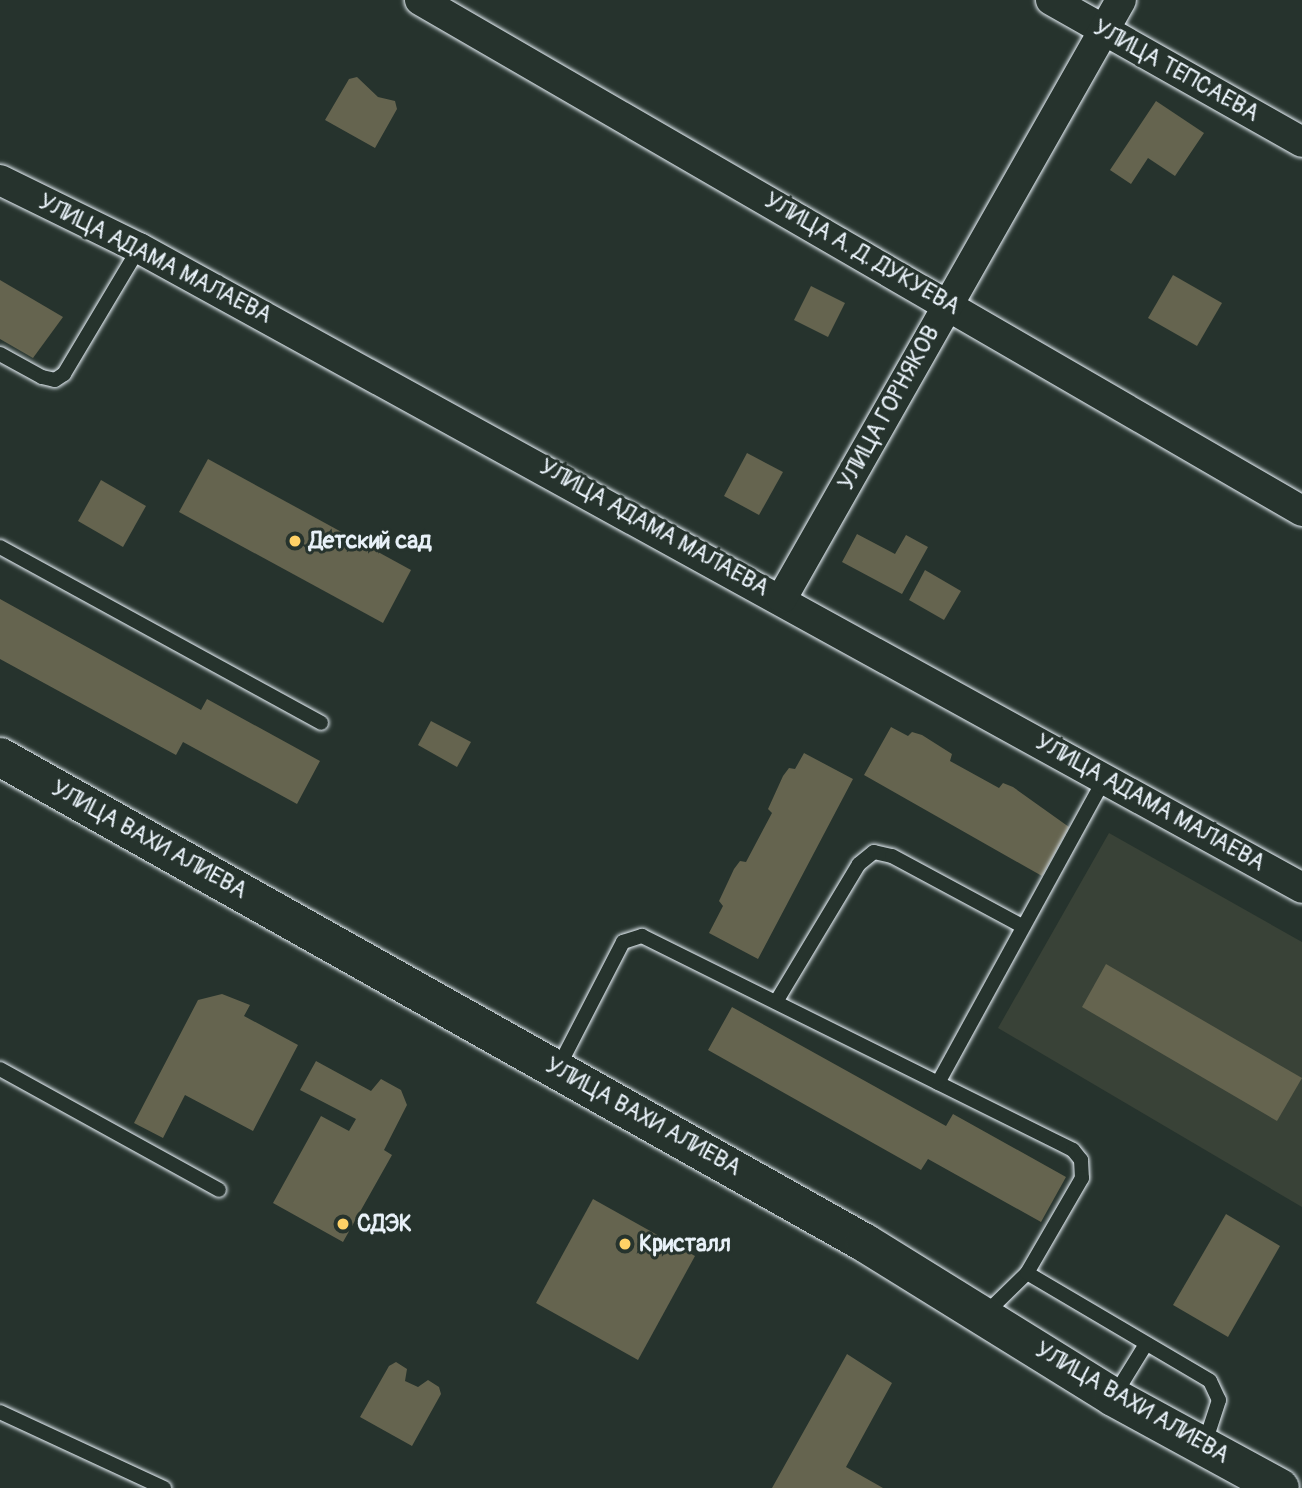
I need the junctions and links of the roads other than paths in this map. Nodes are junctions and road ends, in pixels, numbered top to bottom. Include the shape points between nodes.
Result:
1 (420, 0) edge
2 (1051, 0) edge
3 (1121, 0) edge
4 (1104, 31) junction
5 (1302, 142) edge
6 (0, 180) edge
7 (139, 248) junction
8 (948, 304) junction
9 (0, 354) edge
10 (1302, 511) edge
11 (0, 547) edge
12 (782, 598) junction
13 (321, 723) dead end
14 (0, 757) edge
15 (1105, 778) junction
16 (0, 780) edge
17 (1302, 888) edge
18 (1022, 926) junction
19 (776, 1002) junction
20 (0, 1069) edge
21 (557, 1069) junction
22 (938, 1083) junction
23 (219, 1190) dead end
24 (1027, 1273) junction
25 (985, 1314) junction
26 (1146, 1344) junction
27 (1113, 1397) junction
28 (0, 1412) edge
29 (1203, 1447) junction
30 (164, 1488) edge
31 (1228, 1488) edge
32 (1280, 1488) edge

1 - 8 street, УЛИЦА А. Д. ДУКУЕВА
2 - 4 street, УЛИЦА ТЕПСАЕВА
3 - 4 street, УЛИЦА ГОРНЯКОВ
4 - 5 street, УЛИЦА ТЕПСАЕВА
4 - 8 street, УЛИЦА ГОРНЯКОВ
6 - 7 street, УЛИЦА АДАМА МАЛАЕВА
7 - 9 lane via 64,374 55,380 42,377
7 - 12 street, УЛИЦА АДАМА МАЛАЕВА
8 - 10 street, УЛИЦА А. Д. ДУКУЕВА
8 - 12 street, УЛИЦА ГОРНЯКОВ
11 - 13 lane
12 - 15 street, УЛИЦА АДАМА МАЛАЕВА
14 - 21 main road, УЛИЦА ВАХИ АЛИЕВА
15 - 17 street, УЛИЦА АДАМА МАЛАЕВА
15 - 18 lane
16 - 31 main road, УЛИЦА ВАХИ АЛИЕВА via 547,1084
18 - 19 lane via 892,856 874,852 859,864
18 - 22 lane
19 - 21 lane via 632,935 623,942
19 - 22 lane
20 - 23 lane
21 - 25 main road, УЛИЦА ВАХИ АЛИЕВА
22 - 24 lane via 1073,1150 1081,1160 1082,1178
24 - 25 lane
24 - 26 lane
25 - 27 main road, УЛИЦА ВАХИ АЛИЕВА
26 - 27 lane
26 - 29 lane via 1217,1389 1219,1400
27 - 29 main road, УЛИЦА ВАХИ АЛИЕВА
28 - 30 lane
29 - 32 main road, УЛИЦА ВАХИ АЛИЕВА

